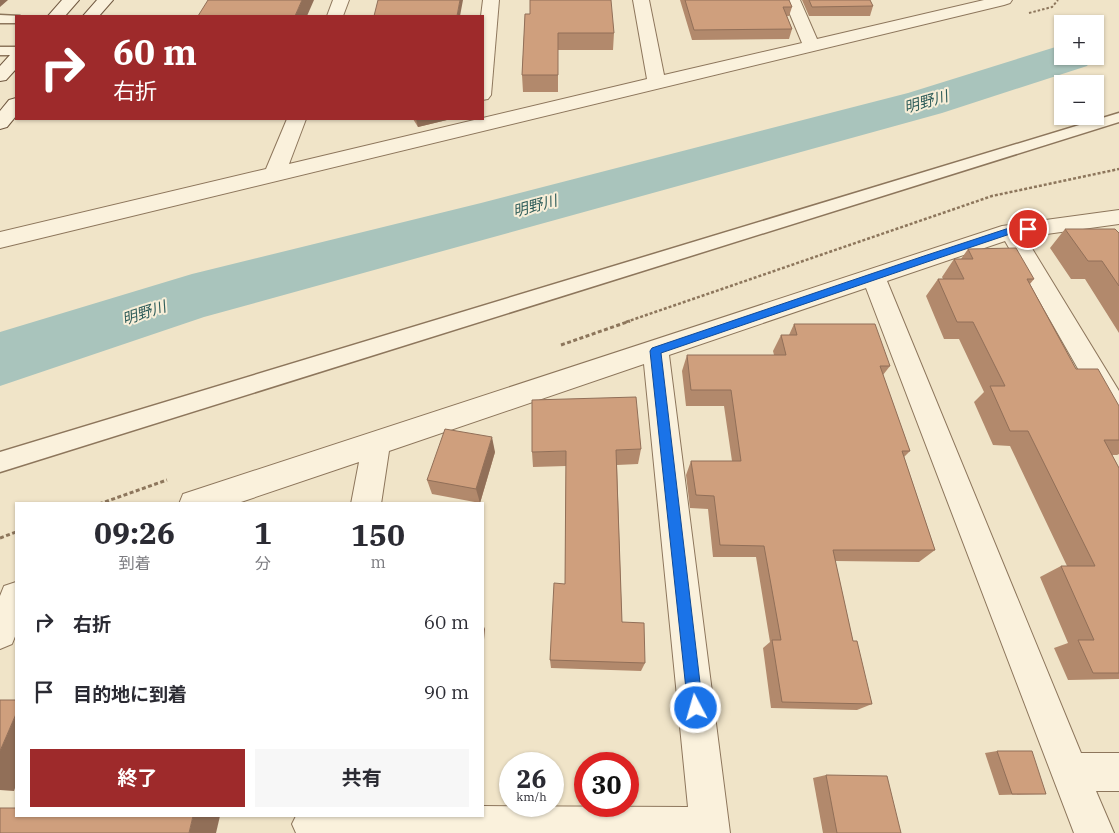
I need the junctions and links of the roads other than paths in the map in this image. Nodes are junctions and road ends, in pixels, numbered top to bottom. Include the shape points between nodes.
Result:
1 (71, 0) edge
2 (105, 0) edge
3 (341, 0) edge
4 (491, 0) edge
5 (642, 0) edge
6 (792, 0) edge
7 (1004, 0) edge
8 (934, 7) edge
9 (57, 15) edge
10 (92, 15) edge
11 (334, 15) edge
12 (0, 19) edge
13 (15, 19) edge
14 (812, 46) junction
15 (0, 50) edge
16 (15, 51) edge
17 (15, 60) edge
18 (484, 74) edge
19 (0, 76) edge
20 (657, 83) junction
21 (15, 105) edge
22 (1119, 117) edge
23 (296, 120) edge
24 (480, 122) edge
25 (0, 123) edge
26 (275, 173) junction
27 (1119, 217) edge
28 (1010, 231) junction
29 (0, 240) edge
30 (873, 276) junction
31 (656, 351) junction
32 (1119, 416) edge
33 (376, 442) junction
34 (0, 462) edge
35 (200, 502) edge
36 (366, 502) edge
37 (15, 600) edge
38 (0, 632) edge
39 (1070, 772) junction
40 (1119, 772) edge
41 (312, 824) edge
42 (710, 830) edge
43 (1094, 833) edge

1 - 9 street
2 - 10 street
3 - 11 street
4 - 18 street
5 - 20 street
6 - 14 street
7 - 8 street
8 - 14 street
12 - 13 lane
14 - 20 street
15 - 16 lane
17 - 19 street
20 - 24 street
21 - 25 street
22 - 34 lane
23 - 26 street
24 - 26 street
26 - 29 street
27 - 28 street
28 - 30 street
28 - 32 street
30 - 31 street
30 - 39 street
31 - 33 street
31 - 42 street
33 - 35 street
33 - 36 street
37 - 38 street
39 - 40 street
39 - 43 street
41 - 42 street

